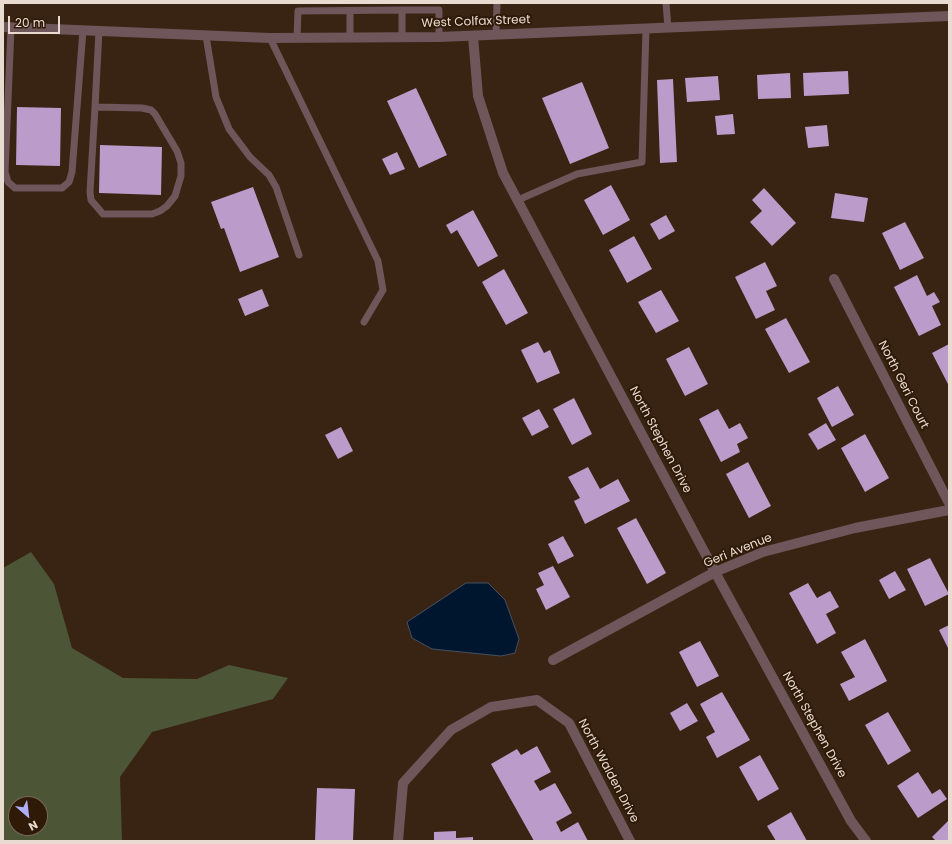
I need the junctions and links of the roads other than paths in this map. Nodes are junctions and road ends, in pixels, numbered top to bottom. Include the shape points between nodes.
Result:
1 (497, 3) edge
2 (666, 3) edge
3 (402, 10) junction
4 (350, 11) junction
5 (949, 16) edge
6 (7, 28) edge
7 (668, 28) junction
8 (646, 29) junction
9 (83, 30) junction
10 (99, 31) junction
11 (496, 35) junction
12 (206, 36) junction
13 (472, 36) junction
14 (402, 37) junction
15 (439, 37) junction
16 (270, 38) junction
17 (297, 38) junction
18 (350, 38) junction
19 (95, 107) junction
20 (518, 200) junction
21 (299, 255) dead end
22 (834, 279) dead end
23 (364, 322) dead end
24 (949, 503) edge
25 (949, 510) edge
26 (715, 572) junction
27 (553, 660) dead end
28 (398, 841) edge
29 (630, 841) edge
30 (866, 841) edge

1 - 11 lane
2 - 7 lane
3 - 4 lane
3 - 14 lane
3 - 15 lane via 439,10
4 - 17 lane via 298,11
4 - 18 lane
5 - 7 street, West Colfax Street
6 - 9 street, West Colfax Street
6 - 9 lane via 5,172 8,182 15,188 62,188 69,182 72,172
7 - 8 street, West Colfax Street
8 - 11 street, West Colfax Street
8 - 20 lane via 642,162 577,174
9 - 10 street, West Colfax Street
10 - 12 street, West Colfax Street
10 - 19 lane
11 - 13 street, West Colfax Street
12 - 16 street, West Colfax Street
12 - 21 lane via 216,97 229,129 250,157 269,174 276,186
13 - 15 street, West Colfax Street
13 - 20 street, North Stephen Drive via 478,96 503,173
14 - 15 street, West Colfax Street
14 - 18 street, West Colfax Street
16 - 17 street, West Colfax Street
16 - 23 lane via 378,261 382,290
17 - 18 street, West Colfax Street
19 - 19 lane via 90,192 91,200 96,207 103,214 152,214 167,206 179,186 181,163 177,151 155,114 142,108
20 - 26 street, North Stephen Drive
22 - 24 street, North Geri Court
25 - 26 street, Geri Avenue via 816,537 763,552
26 - 27 street, Geri Avenue
26 - 30 street, North Stephen Drive via 851,821
28 - 29 street, North Walden Drive via 403,783 451,730 491,707 537,700 569,723

